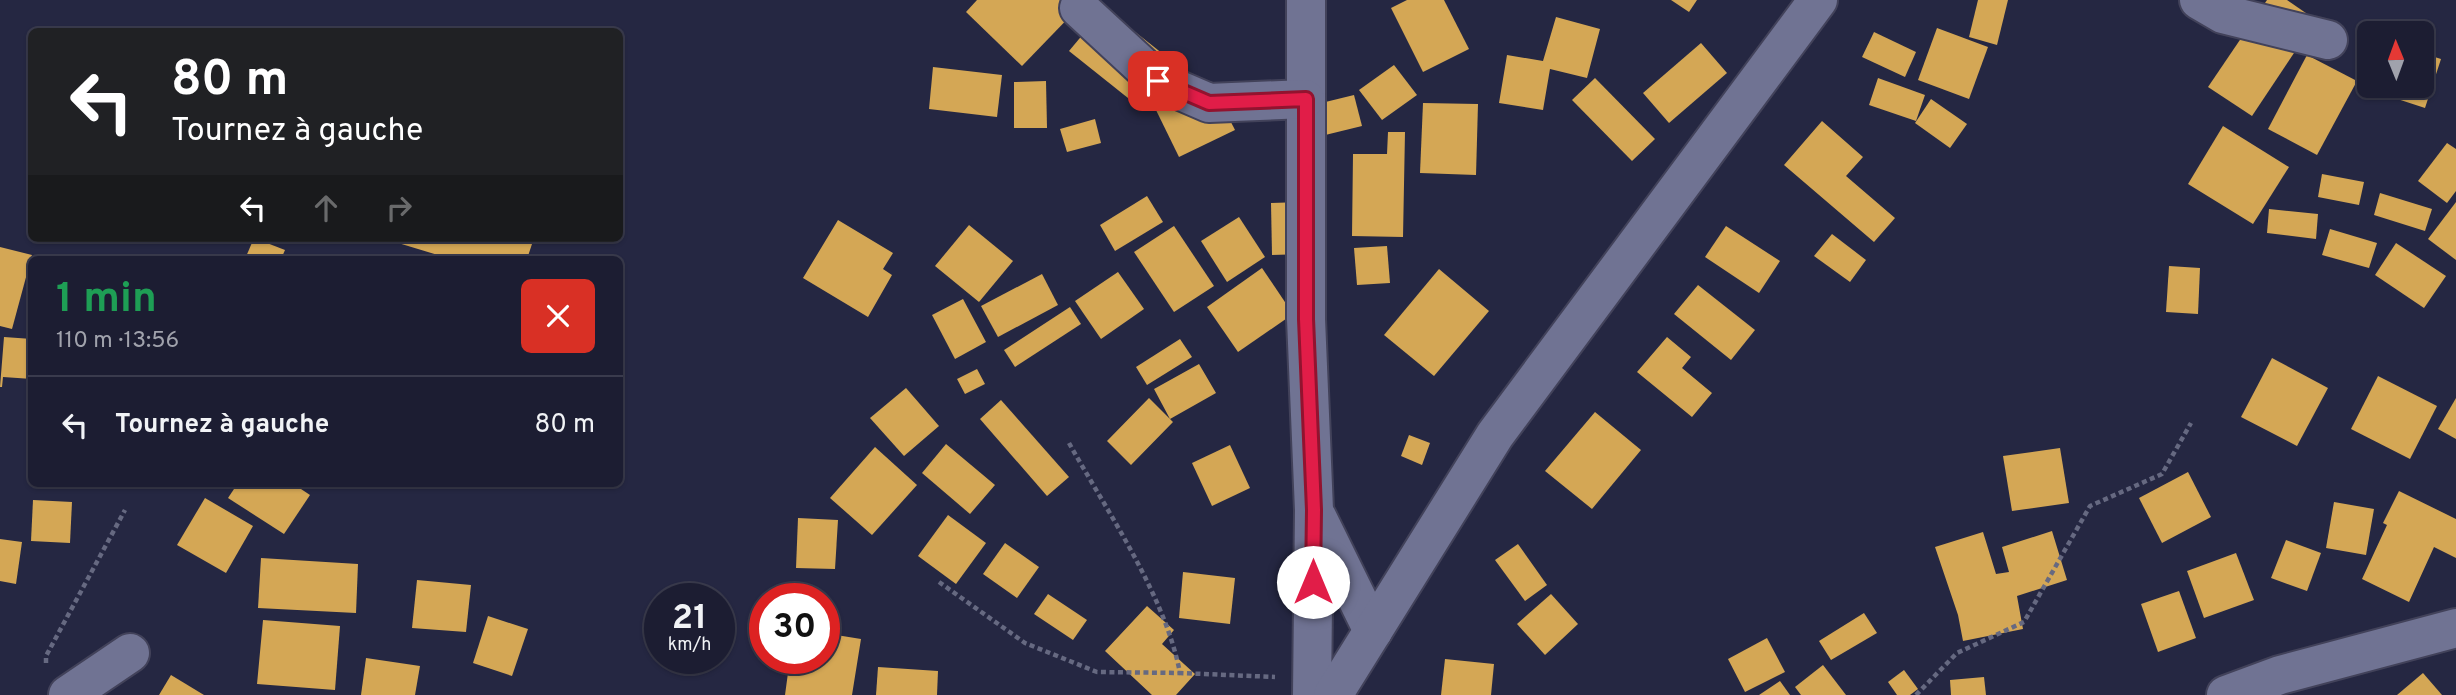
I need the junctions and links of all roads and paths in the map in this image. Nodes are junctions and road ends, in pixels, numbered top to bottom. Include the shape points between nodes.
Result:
1 (1306, 0) edge
2 (1818, 0) edge
3 (2199, 0) edge
4 (1079, 8) dead end
5 (2328, 40) dead end
6 (1306, 99) junction
7 (2190, 423) dead end
8 (1069, 443) dead end
9 (125, 510) dead end
10 (1314, 510) junction
11 (939, 582) dead end
12 (2456, 628) edge
13 (1373, 631) junction
14 (130, 653) dead end
15 (1180, 673) junction
16 (57, 682) edge
17 (1319, 690) edge
18 (1916, 695) edge
19 (2225, 695) edge

1 - 6 street
2 - 13 street via 1495,435
3 - 5 street via 2223,14
4 - 6 street via 1158,81 1209,103
6 - 10 street via 1306,319
7 - 18 path via 2162,474 2090,506 2024,622 1957,653
8 - 15 path via 1144,577 1175,645
9 - 16 path via 46,656
10 - 13 street
10 - 17 street
11 - 15 path via 1025,643 1097,672
12 - 19 street via 2280,674
13 - 17 street
14 - 16 street
15 - 17 path

